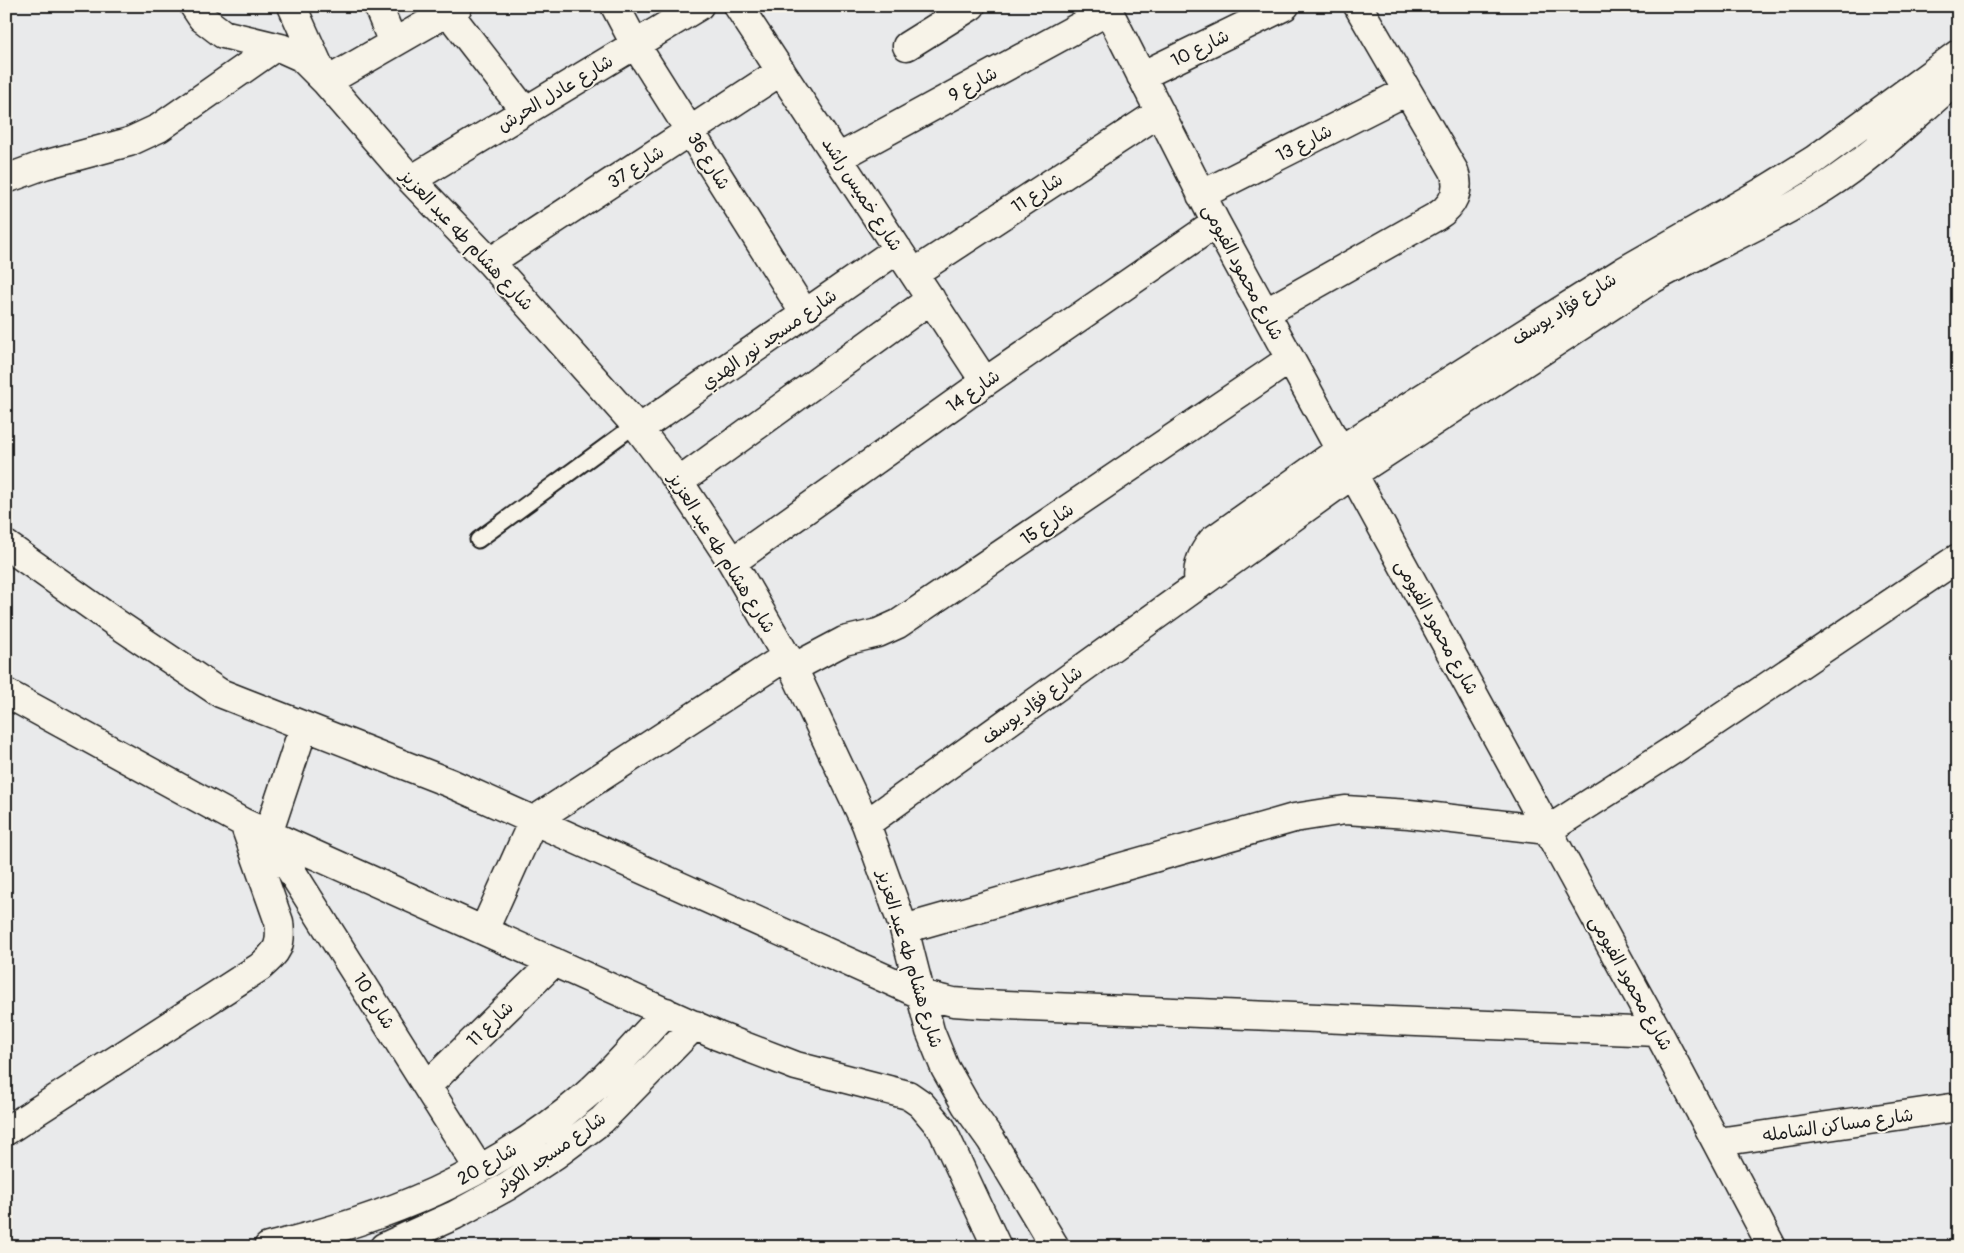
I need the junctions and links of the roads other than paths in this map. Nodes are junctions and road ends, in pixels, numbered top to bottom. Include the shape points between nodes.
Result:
1 (194, 6) edge
2 (292, 6) edge
3 (378, 6) edge
4 (614, 6) edge
5 (699, 6) edge
6 (738, 6) edge
7 (971, 6) edge
8 (1285, 6) edge
9 (1358, 6) edge
10 (1107, 8) edge
11 (453, 9) edge
12 (393, 44) junction
13 (635, 44) junction
14 (275, 46) junction
15 (907, 46) dead end
16 (1958, 54) edge
17 (780, 71) junction
18 (1141, 76) junction
19 (1958, 79) edge
20 (326, 82) junction
21 (1407, 90) junction
22 (524, 110) junction
23 (1160, 112) junction
24 (691, 131) junction
25 (838, 158) junction
26 (6, 179) edge
27 (411, 180) junction
28 (1201, 195) junction
29 (1216, 223) junction
30 (898, 249) junction
31 (490, 262) junction
32 (914, 273) junction
33 (931, 299) junction
34 (1265, 313) junction
35 (805, 314) junction
36 (1290, 359) junction
37 (985, 382) junction
38 (637, 427) junction
39 (1340, 450) junction
40 (1353, 474) junction
41 (679, 482) junction
42 (478, 540) dead end
43 (6, 545) edge
44 (1958, 558) edge
45 (732, 562) junction
46 (1199, 585) junction
47 (790, 662) junction
48 (6, 693) edge
49 (304, 726) junction
50 (533, 820) junction
51 (866, 824) junction
52 (256, 828) junction
53 (1548, 830) junction
54 (904, 929) junction
55 (484, 930) junction
56 (554, 962) junction
57 (920, 994) junction
58 (666, 1012) junction
59 (695, 1025) junction
60 (1658, 1032) junction
61 (427, 1086) junction
62 (1958, 1107) edge
63 (6, 1131) edge
64 (1718, 1142) junction
65 (480, 1169) junction
66 (268, 1247) edge
67 (384, 1247) edge
68 (997, 1247) edge
69 (1056, 1247) edge
70 (1772, 1247) edge

1 - 14 street, شارع هشام طه عبد العزيز via 202,18 223,34
2 - 20 street
3 - 12 street
4 - 13 street, شارع 36
5 - 13 street, شارع عادل الحرش
6 - 17 street, شارع خميس راشد
7 - 15 street
8 - 18 street, شارع 10
9 - 21 street
10 - 18 street, شارع محمود الفيومى
10 - 25 street, شارع 9
11 - 12 street
11 - 22 street
12 - 20 street
13 - 22 street, شارع عادل الحرش
13 - 24 street, شارع 36
14 - 20 street, شارع هشام طه عبد العزيز via 301,57
14 - 26 street via 160,128 128,142
16 - 39 street, شارع فؤاد يوسف via 1814,160 1624,271
17 - 24 street, شارع 37
17 - 25 street, شارع خميس راشد
18 - 23 street, شارع محمود الفيومى
19 - 40 street, شارع فؤاد يوسف via 1861,162 1824,188 1650,280
20 - 27 street, شارع هشام طه عبد العزيز
21 - 28 street, شارع 13
21 - 34 street via 1454,171 1457,185 1452,203 1437,216
22 - 27 street, شارع عادل الحرش
23 - 28 street, شارع محمود الفيومى
23 - 32 street, شارع 11
24 - 31 street, شارع 37
24 - 35 street, شارع 36
25 - 30 street, شارع خميس راشد
27 - 31 street, شارع هشام طه عبد العزيز
28 - 29 street, شارع محمود الفيومى
29 - 34 street, شارع محمود الفيومى
29 - 37 street, شارع 14
30 - 32 street, شارع خميس راشد
30 - 35 street, شارع مسجد نور الهدي
31 - 38 street, شارع هشام طه عبد العزيز
32 - 33 street, شارع خميس راشد
33 - 37 street, شارع خميس راشد
33 - 41 street
34 - 36 street, شارع محمود الفيومى
35 - 38 street, شارع مسجد نور الهدي
36 - 39 street, شارع محمود الفيومى
36 - 47 street, شارع 15 via 898,624 878,634 844,641
37 - 45 street, شارع 14
38 - 41 street, شارع هشام طه عبد العزيز
38 - 42 lane
39 - 40 street, شارع محمود الفيومى
39 - 46 street, شارع فؤاد يوسف via 1212,541 1203,552
40 - 46 street, شارع فؤاد يوسف
40 - 53 street, شارع محمود الفيومى
41 - 45 street, شارع هشام طه عبد العزيز
43 - 49 street via 220,693
44 - 53 street
45 - 47 street, شارع هشام طه عبد العزيز
46 - 51 street, شارع فؤاد يوسف
47 - 50 street, شارع 15
47 - 51 street, شارع هشام طه عبد العزيز
48 - 52 street
49 - 50 street
49 - 52 street
50 - 55 street
50 - 57 street
51 - 54 street, شارع هشام طه عبد العزيز
52 - 55 street
52 - 61 street, شارع 10
52 - 63 street via 279,922 281,938 276,953 260,968
53 - 54 street via 1345,810 1294,818
53 - 60 street, شارع محمود الفيومى
54 - 57 street, شارع هشام طه عبد العزيز
55 - 56 street
56 - 58 street
56 - 61 street, شارع 11
57 - 60 street via 952,1002 982,1004
57 - 69 street, شارع هشام طه عبد العزيز via 945,1068
58 - 59 street
58 - 65 street, شارع 20 via 585,1096 546,1127
59 - 67 street, شارع مسجد الكوثر via 602,1120 555,1154 506,1187 455,1215
59 - 68 street via 796,1066 908,1095 921,1104 942,1129
60 - 64 street, شارع محمود الفيومى
61 - 65 street, شارع 10
62 - 64 street, شارع مساكن الشامله
64 - 70 street, شارع محمود الفيومى
65 - 66 street, شارع 20 via 405,1206 352,1225

